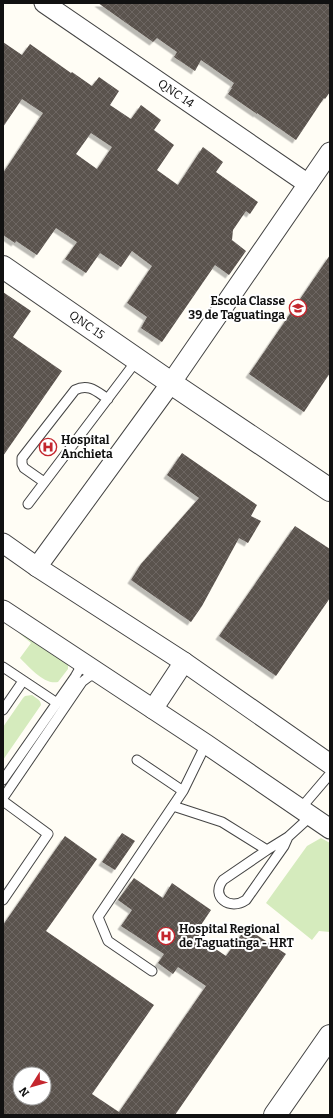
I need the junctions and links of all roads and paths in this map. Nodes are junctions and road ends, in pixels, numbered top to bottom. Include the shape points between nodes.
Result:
1 (44, 3) edge
2 (330, 152) edge
3 (308, 184) junction
4 (3, 267) edge
5 (137, 360) junction
6 (171, 384) junction
7 (108, 399) junction
8 (44, 482) junction
9 (330, 490) edge
10 (28, 504) dead end
11 (3, 544) edge
12 (37, 567) junction
13 (3, 610) edge
14 (77, 659) junction
15 (184, 662) junction
16 (3, 667) edge
17 (101, 675) junction
18 (23, 680) junction
19 (58, 703) junction
20 (153, 709) junction
21 (3, 710) edge
22 (206, 744) junction
23 (137, 760) dead end
24 (330, 764) edge
25 (330, 774) edge
26 (3, 780) edge
27 (183, 791) junction
28 (3, 800) edge
29 (173, 806) junction
30 (306, 812) junction
31 (330, 829) edge
32 (288, 837) junction
33 (267, 850) junction
34 (3, 900) edge
35 (152, 971) dead end
36 (330, 1036) edge
37 (275, 1115) edge

1 - 3 street, QNC 14
2 - 3 street
3 - 6 street
4 - 5 street, QNC 15
5 - 6 street, QNC 15
5 - 7 lane
6 - 9 street, QNC 15
6 - 12 street
7 - 8 lane
7 - 8 lane via 88,387 75,390 22,458 24,468
8 - 10 lane
11 - 12 street
12 - 15 street
13 - 14 street
14 - 17 street
14 - 19 lane via 79,670
15 - 20 street
15 - 24 street
16 - 18 lane
17 - 20 street
17 - 28 lane via 88,676 82,682
18 - 19 lane
18 - 21 lane
19 - 26 lane
20 - 22 street
22 - 27 lane
22 - 30 street
23 - 27 lane
25 - 30 lane
27 - 29 lane
28 - 34 lane via 48,834
29 - 33 lane via 222,822
29 - 35 lane via 98,917 108,941
30 - 31 street
30 - 32 lane
32 - 33 lane
32 - 33 lane via 246,900 235,905 223,900 219,890 223,880
36 - 37 street

